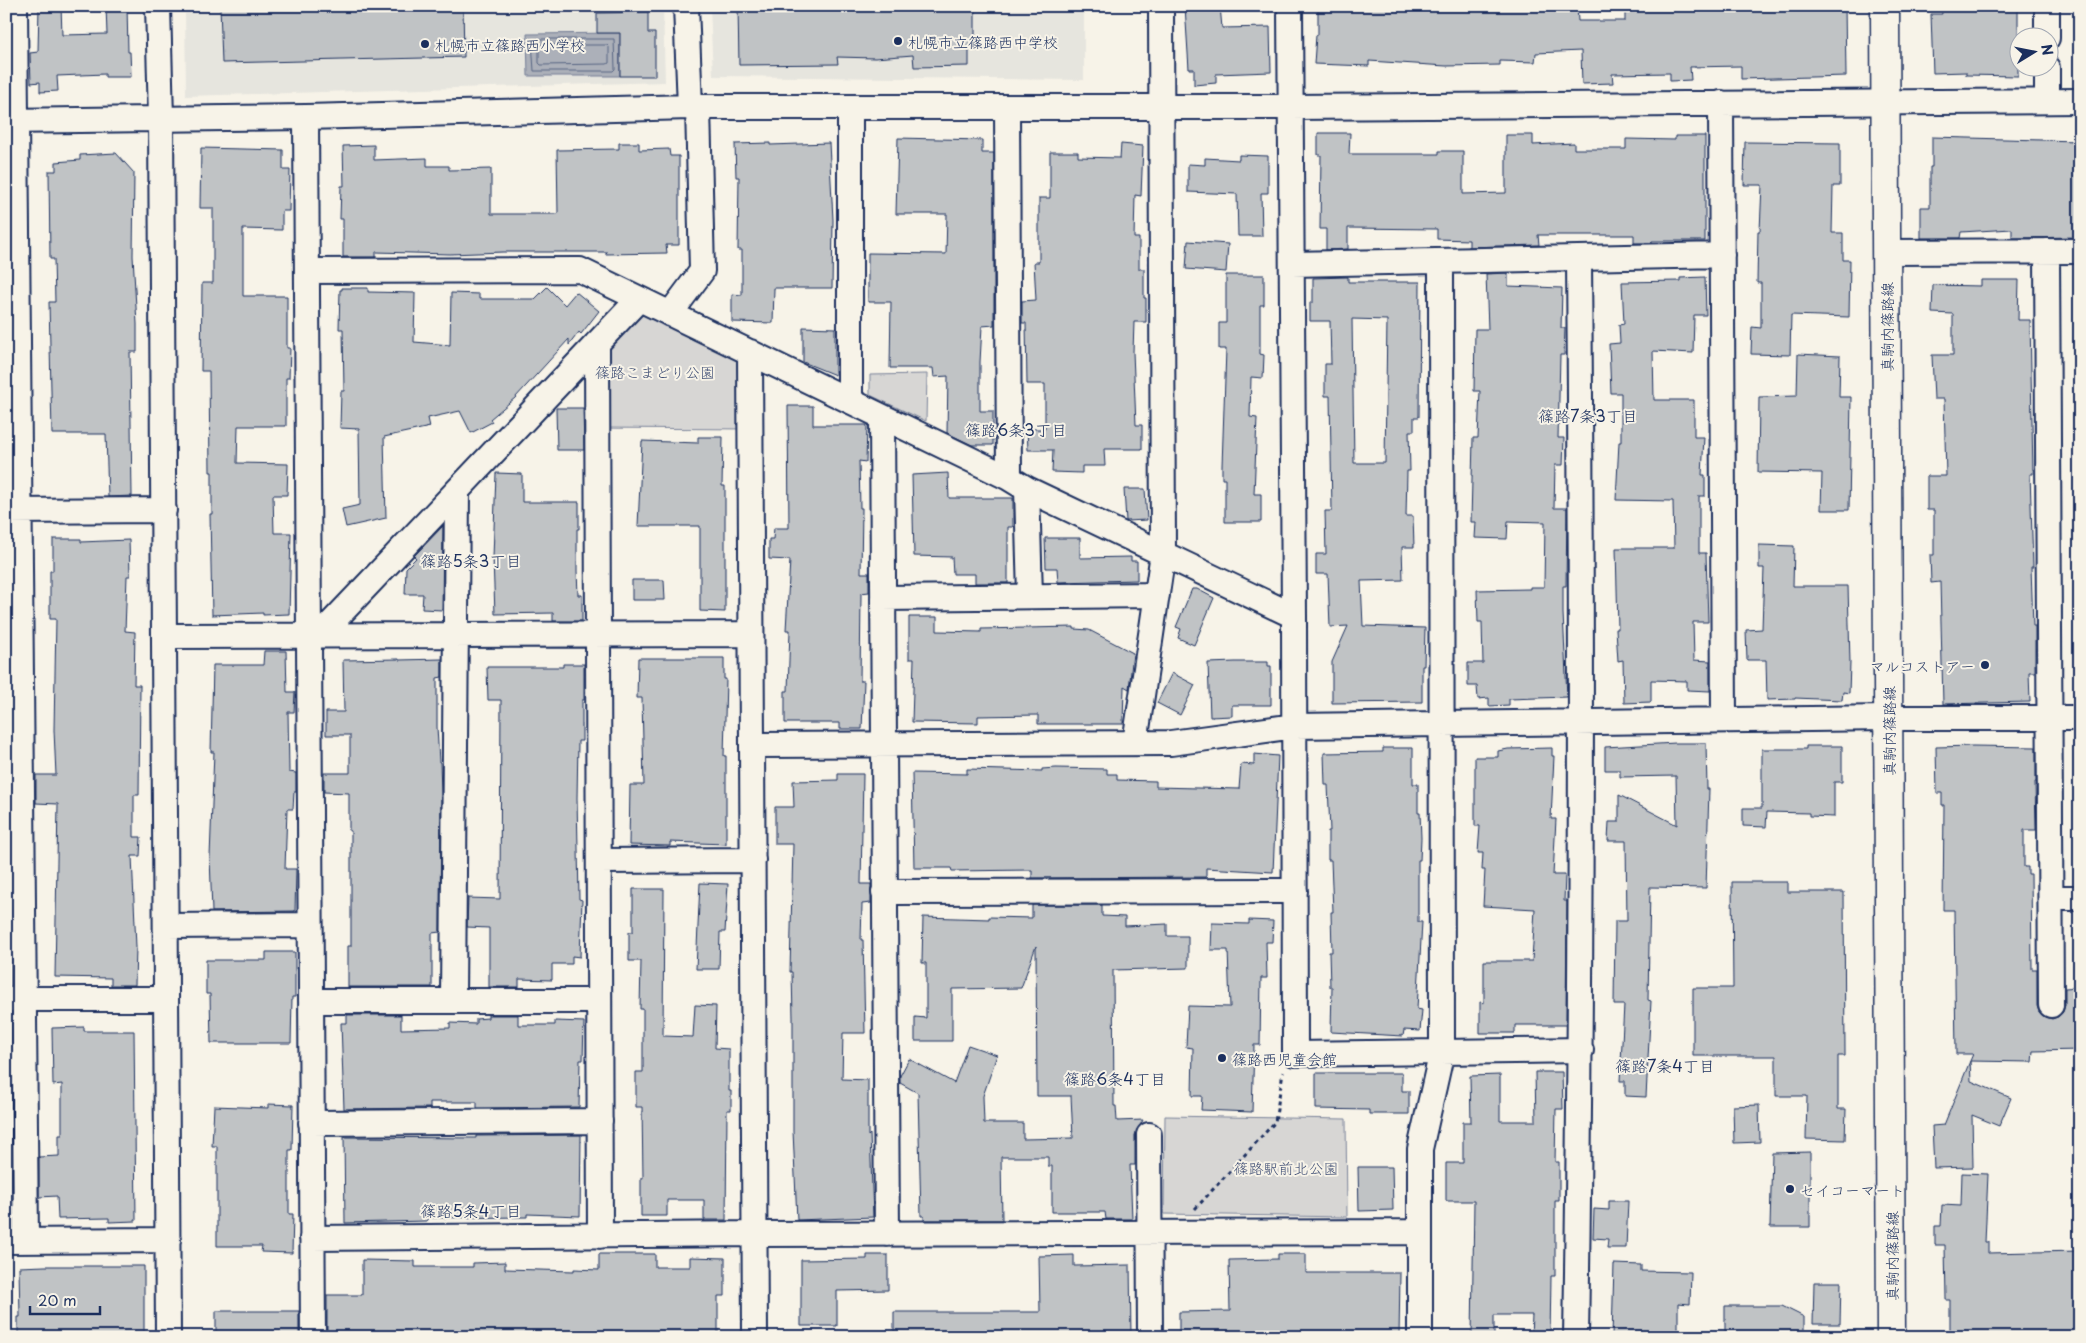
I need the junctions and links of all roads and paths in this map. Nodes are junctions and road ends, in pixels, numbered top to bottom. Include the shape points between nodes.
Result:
1 (14, 6) edge
2 (158, 6) edge
3 (686, 6) edge
4 (1161, 6) edge
5 (1290, 6) edge
6 (1885, 6) edge
7 (2047, 6) edge
8 (2047, 28) edge
9 (2047, 78) edge
10 (2080, 100) edge
11 (2047, 101) junction
12 (1885, 102) junction
13 (1721, 103) junction
14 (694, 107) junction
15 (850, 107) junction
16 (1007, 107) junction
17 (1162, 107) junction
18 (1291, 107) junction
19 (306, 117) junction
20 (161, 118) junction
21 (11, 121) edge
22 (2047, 251) junction
23 (2080, 251) edge
24 (1886, 252) junction
25 (1722, 255) junction
26 (1580, 258) junction
27 (1441, 261) junction
28 (1292, 264) junction
29 (12, 267) edge
30 (307, 271) junction
31 (639, 299) junction
32 (670, 314) junction
33 (597, 343) junction
34 (750, 352) junction
35 (850, 401) junction
36 (882, 417) junction
37 (1018, 484) junction
38 (457, 491) junction
39 (164, 510) junction
40 (12, 511) edge
41 (1163, 553) junction
42 (1157, 594) junction
43 (1030, 596) junction
44 (883, 598) junction
45 (1294, 616) junction
46 (315, 634) junction
47 (457, 634) junction
48 (598, 634) junction
49 (751, 634) junction
50 (164, 636) junction
51 (1888, 718) junction
52 (2050, 718) junction
53 (2080, 718) edge
54 (1724, 720) junction
55 (1582, 722) junction
56 (1441, 724) junction
57 (1295, 726) junction
58 (1135, 743) junction
59 (883, 744) junction
60 (752, 745) junction
61 (753, 860) junction
62 (599, 862) junction
63 (14, 887) edge
64 (1295, 891) junction
65 (884, 892) junction
66 (2051, 898) junction
67 (2080, 898) edge
68 (310, 925) junction
69 (166, 926) junction
70 (15, 999) edge
71 (166, 999) junction
72 (453, 1000) junction
73 (311, 1001) junction
74 (600, 1001) junction
75 (2051, 1004) dead end
76 (1581, 1050) junction
77 (1442, 1051) junction
78 (1284, 1067) dead end
79 (600, 1120) junction
80 (15, 1123) edge
81 (311, 1123) junction
82 (1149, 1135) dead end
83 (1194, 1210) dead end
84 (1420, 1232) junction
85 (1149, 1233) junction
86 (756, 1234) junction
87 (887, 1234) junction
88 (600, 1236) junction
89 (312, 1238) junction
90 (168, 1240) junction
91 (16, 1241) edge
92 (168, 1337) edge
93 (313, 1337) edge
94 (756, 1337) edge
95 (1150, 1337) edge
96 (1420, 1337) edge
97 (1576, 1337) edge
98 (1891, 1337) edge

1 - 21 street
2 - 20 street
3 - 14 street
4 - 17 street
5 - 18 street
6 - 12 main road, 真駒内篠路線
7 - 8 street
9 - 11 street
10 - 11 street
11 - 12 street
12 - 13 street
12 - 24 main road, 真駒内篠路線
13 - 18 street
13 - 25 street
14 - 15 street
14 - 19 street
14 - 32 street via 702,271
15 - 16 street
15 - 35 street
16 - 17 street
16 - 37 street
17 - 18 street
17 - 41 street
18 - 28 street
19 - 20 street
19 - 30 street
20 - 21 street
20 - 39 street
21 - 29 street
22 - 23 street
22 - 24 street
22 - 52 street
24 - 51 main road, 真駒内篠路線
25 - 26 street
25 - 54 street
26 - 27 street
26 - 55 street
27 - 28 street
27 - 56 street
28 - 45 street
29 - 40 street
30 - 31 street via 580,270
30 - 46 street
31 - 32 street
31 - 33 street
32 - 34 street
33 - 38 street
33 - 48 street
34 - 35 street
34 - 49 street
35 - 36 street
36 - 37 street
36 - 44 street
37 - 41 street
37 - 43 street
38 - 46 street
38 - 47 street
39 - 40 street
39 - 50 street
40 - 63 street
41 - 42 street
41 - 45 street
42 - 43 street
42 - 58 street
43 - 44 street
44 - 59 street
45 - 57 street
46 - 47 street
46 - 50 street
46 - 68 street
47 - 48 street
47 - 72 street
48 - 49 street
48 - 62 street
49 - 60 street
50 - 69 street
51 - 52 street
51 - 54 street
51 - 98 main road, 真駒内篠路線
52 - 53 street
52 - 66 street
54 - 55 street
55 - 56 street
55 - 76 street
56 - 57 street
56 - 77 street
57 - 58 street via 1171,743
57 - 64 street
58 - 59 street
59 - 60 street
59 - 65 street
60 - 61 street
61 - 62 street
61 - 86 street
62 - 74 street
63 - 70 street
64 - 65 street
64 - 77 street via 1295,1054
65 - 87 street
66 - 67 street
66 - 75 street
68 - 69 street
68 - 73 street
69 - 71 street
70 - 71 street
70 - 80 street
71 - 90 street
72 - 73 street
72 - 74 street
73 - 81 street
74 - 79 street
76 - 77 street
76 - 97 street
77 - 84 street via 1420,1149
78 - 83 path via 1275,1122
79 - 81 street
79 - 88 street
80 - 91 street
81 - 89 street
82 - 85 street
84 - 85 street
84 - 96 street
85 - 87 street
85 - 95 street
86 - 87 street
86 - 88 street
86 - 94 street
88 - 89 street
89 - 93 street
90 - 91 street
90 - 92 street

